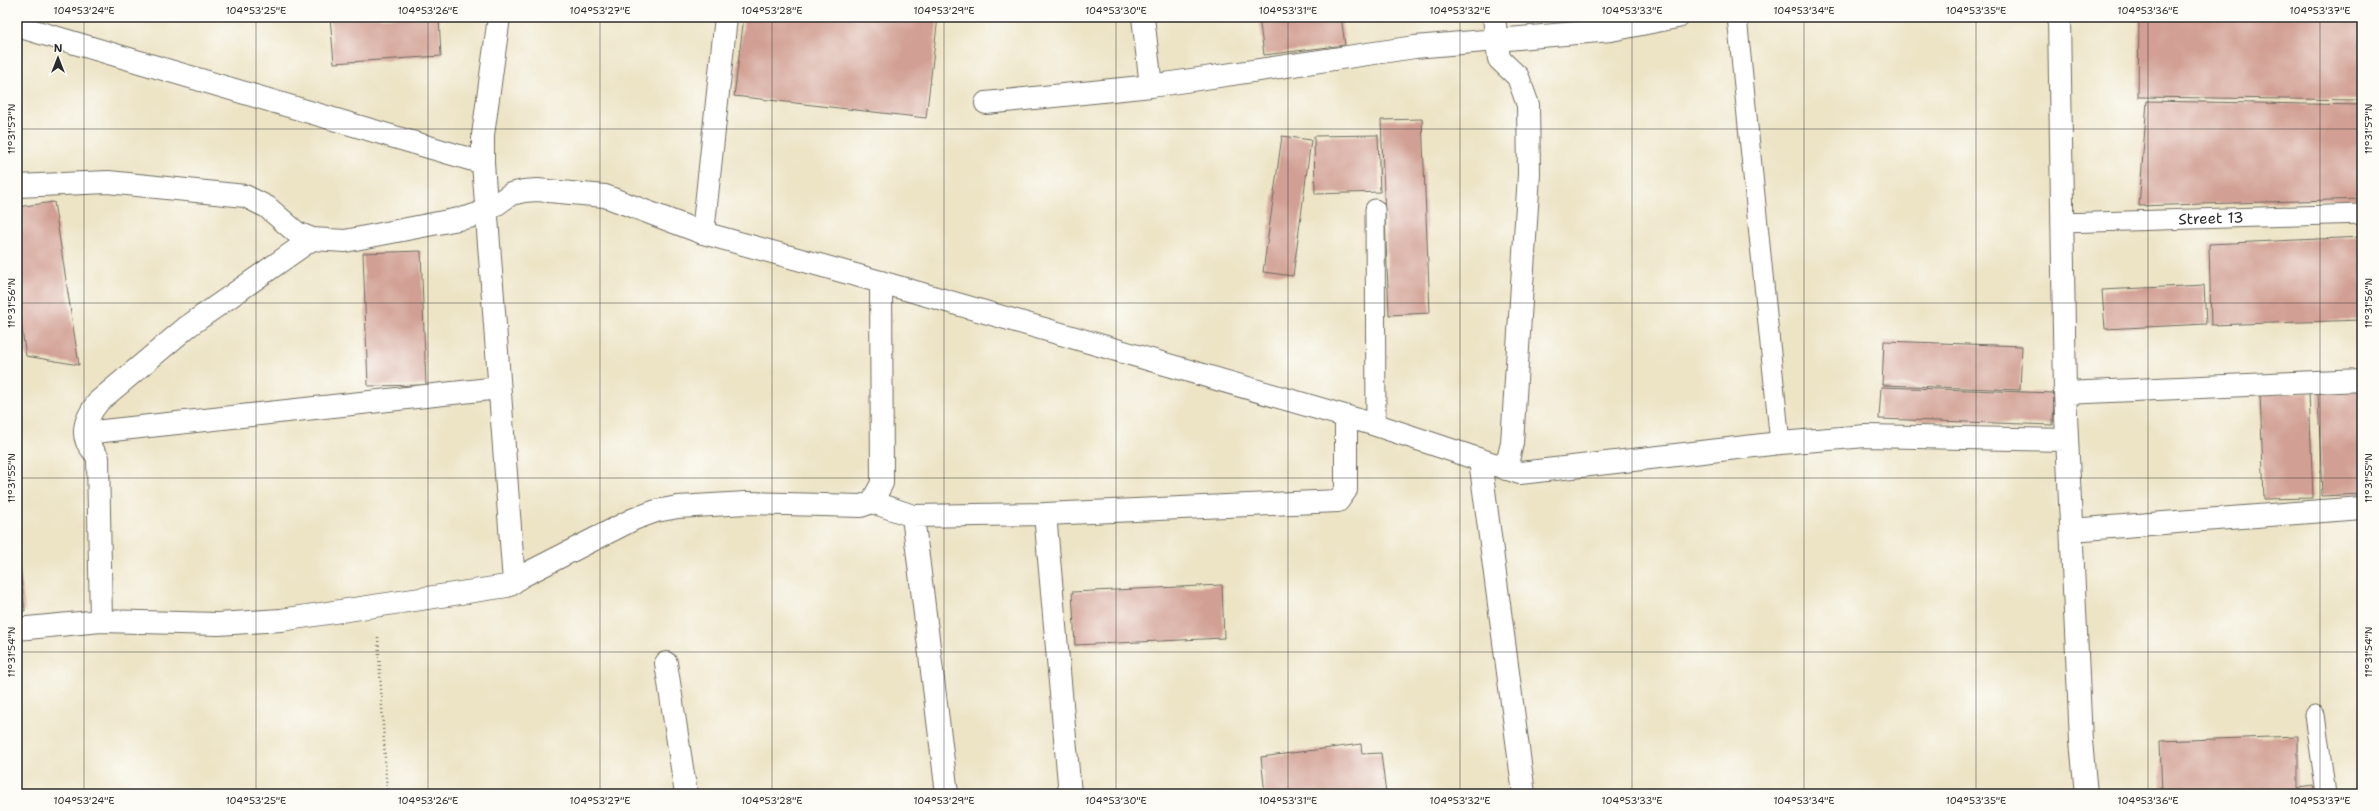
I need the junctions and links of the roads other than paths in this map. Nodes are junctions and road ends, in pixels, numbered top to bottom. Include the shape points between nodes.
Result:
1 (499, 17) edge
2 (726, 17) edge
3 (1143, 17) edge
4 (1494, 17) edge
5 (1677, 17) edge
6 (1737, 17) edge
7 (2059, 17) edge
8 (17, 26) edge
9 (1495, 40) junction
10 (1151, 86) junction
11 (986, 103) dead end
12 (484, 163) junction
13 (17, 186) edge
14 (1375, 209) dead end
15 (486, 211) junction
16 (2362, 214) edge
17 (2061, 223) junction
18 (703, 232) junction
19 (312, 239) junction
20 (881, 282) junction
21 (2362, 380) edge
22 (499, 388) junction
23 (2065, 393) junction
24 (1346, 417) junction
25 (1376, 425) junction
26 (85, 434) junction
27 (2067, 440) junction
28 (1780, 443) junction
29 (1480, 460) junction
30 (1506, 469) junction
31 (872, 502) junction
32 (2362, 508) edge
33 (1044, 514) junction
34 (913, 516) junction
35 (2071, 530) junction
36 (514, 582) junction
37 (101, 621) junction
38 (17, 629) edge
39 (666, 663) dead end
40 (2315, 715) dead end
41 (686, 794) edge
42 (947, 794) edge
43 (1070, 794) edge
44 (1524, 794) edge
45 (2086, 794) edge
46 (2326, 794) edge

1 - 12 street via 483,135
2 - 18 street
3 - 10 street
4 - 9 street
5 - 9 street via 1603,31
6 - 28 lane
7 - 17 street
8 - 12 street
9 - 10 street via 1415,47
9 - 30 street via 1499,59 1518,77 1528,105 1529,174 1512,443
10 - 11 street
12 - 15 street
13 - 19 street via 108,182 245,196 267,207 297,233
14 - 25 lane
15 - 18 street via 511,194 524,191 605,196
15 - 19 street via 452,222 345,241
15 - 22 street
16 - 17 lane, Street 13
17 - 23 street
18 - 20 street
19 - 26 street via 187,327 99,401 91,410
20 - 24 street
20 - 31 street via 882,483
21 - 23 street
22 - 26 street
22 - 36 street
23 - 27 street
24 - 25 street
24 - 33 street via 1346,490 1338,501
25 - 29 street
26 - 37 street via 98,458
27 - 28 street via 1866,436
27 - 35 street
28 - 30 street via 1520,473
29 - 30 street
29 - 44 street
31 - 34 street
31 - 36 street via 861,506 746,503 678,507 656,511 634,519
32 - 35 street
33 - 34 street
33 - 43 street
34 - 42 street
35 - 45 street
36 - 37 street via 507,586 281,620 218,624
37 - 38 street
39 - 41 street
40 - 46 lane

